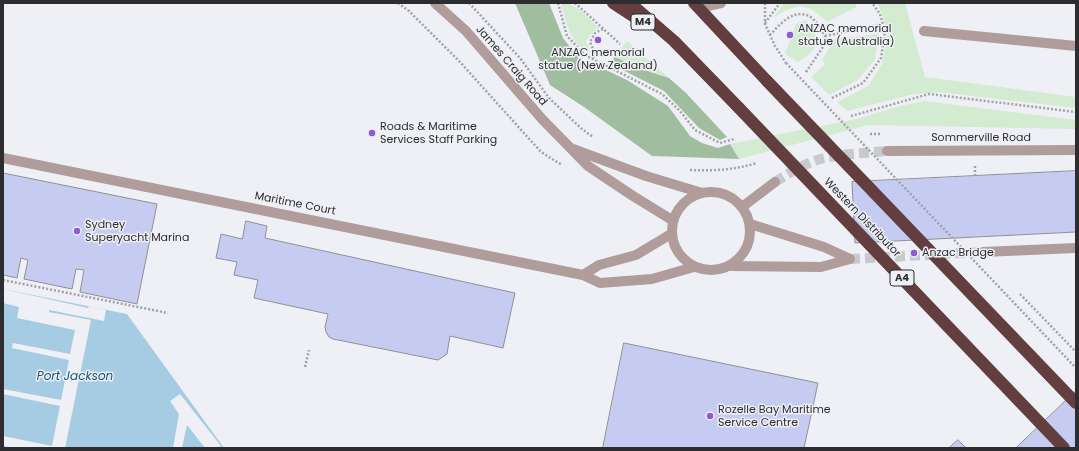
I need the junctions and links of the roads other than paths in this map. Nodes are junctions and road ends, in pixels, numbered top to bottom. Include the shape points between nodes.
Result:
1 (435, 3) edge
2 (613, 3) edge
3 (630, 3) edge
4 (721, 3) edge
5 (696, 5) edge
6 (924, 31) dead end
7 (674, 42) junction
8 (1076, 46) edge
9 (568, 146) junction
10 (1076, 150) edge
11 (887, 151) tunnel mouth
12 (3, 158) edge
13 (775, 182) tunnel mouth
14 (702, 193) junction
15 (742, 207) junction
16 (672, 220) junction
17 (750, 224) junction
18 (671, 234) junction
19 (1076, 248) edge
20 (983, 252) tunnel mouth
21 (730, 266) junction
22 (694, 267) junction
23 (583, 275) junction
24 (1076, 403) edge
25 (1064, 448) edge

1 - 9 street, James Craig Road via 466,31
2 - 7 highway, M4
3 - 7 highway
4 - 5 street
5 - 24 highway, bridge
6 - 8 street
7 - 25 highway, Western Distributor / A4, bridge
9 - 14 street, James Craig Road via 646,176
9 - 16 street, James Craig Road via 588,166
10 - 11 street, Sommerville Road
12 - 23 street, Maritime Court
13 - 15 street
14 - 15 street via 715,192 725,195
14 - 16 street via 683,202
15 - 17 street
16 - 18 street
17 - 21 street via 747,248
17 - 21 street via 850,259 821,266
18 - 22 street via 678,254
18 - 23 street via 636,255 599,266
19 - 20 street
21 - 22 street via 706,271
22 - 23 street, Maritime Court via 652,279 600,283

